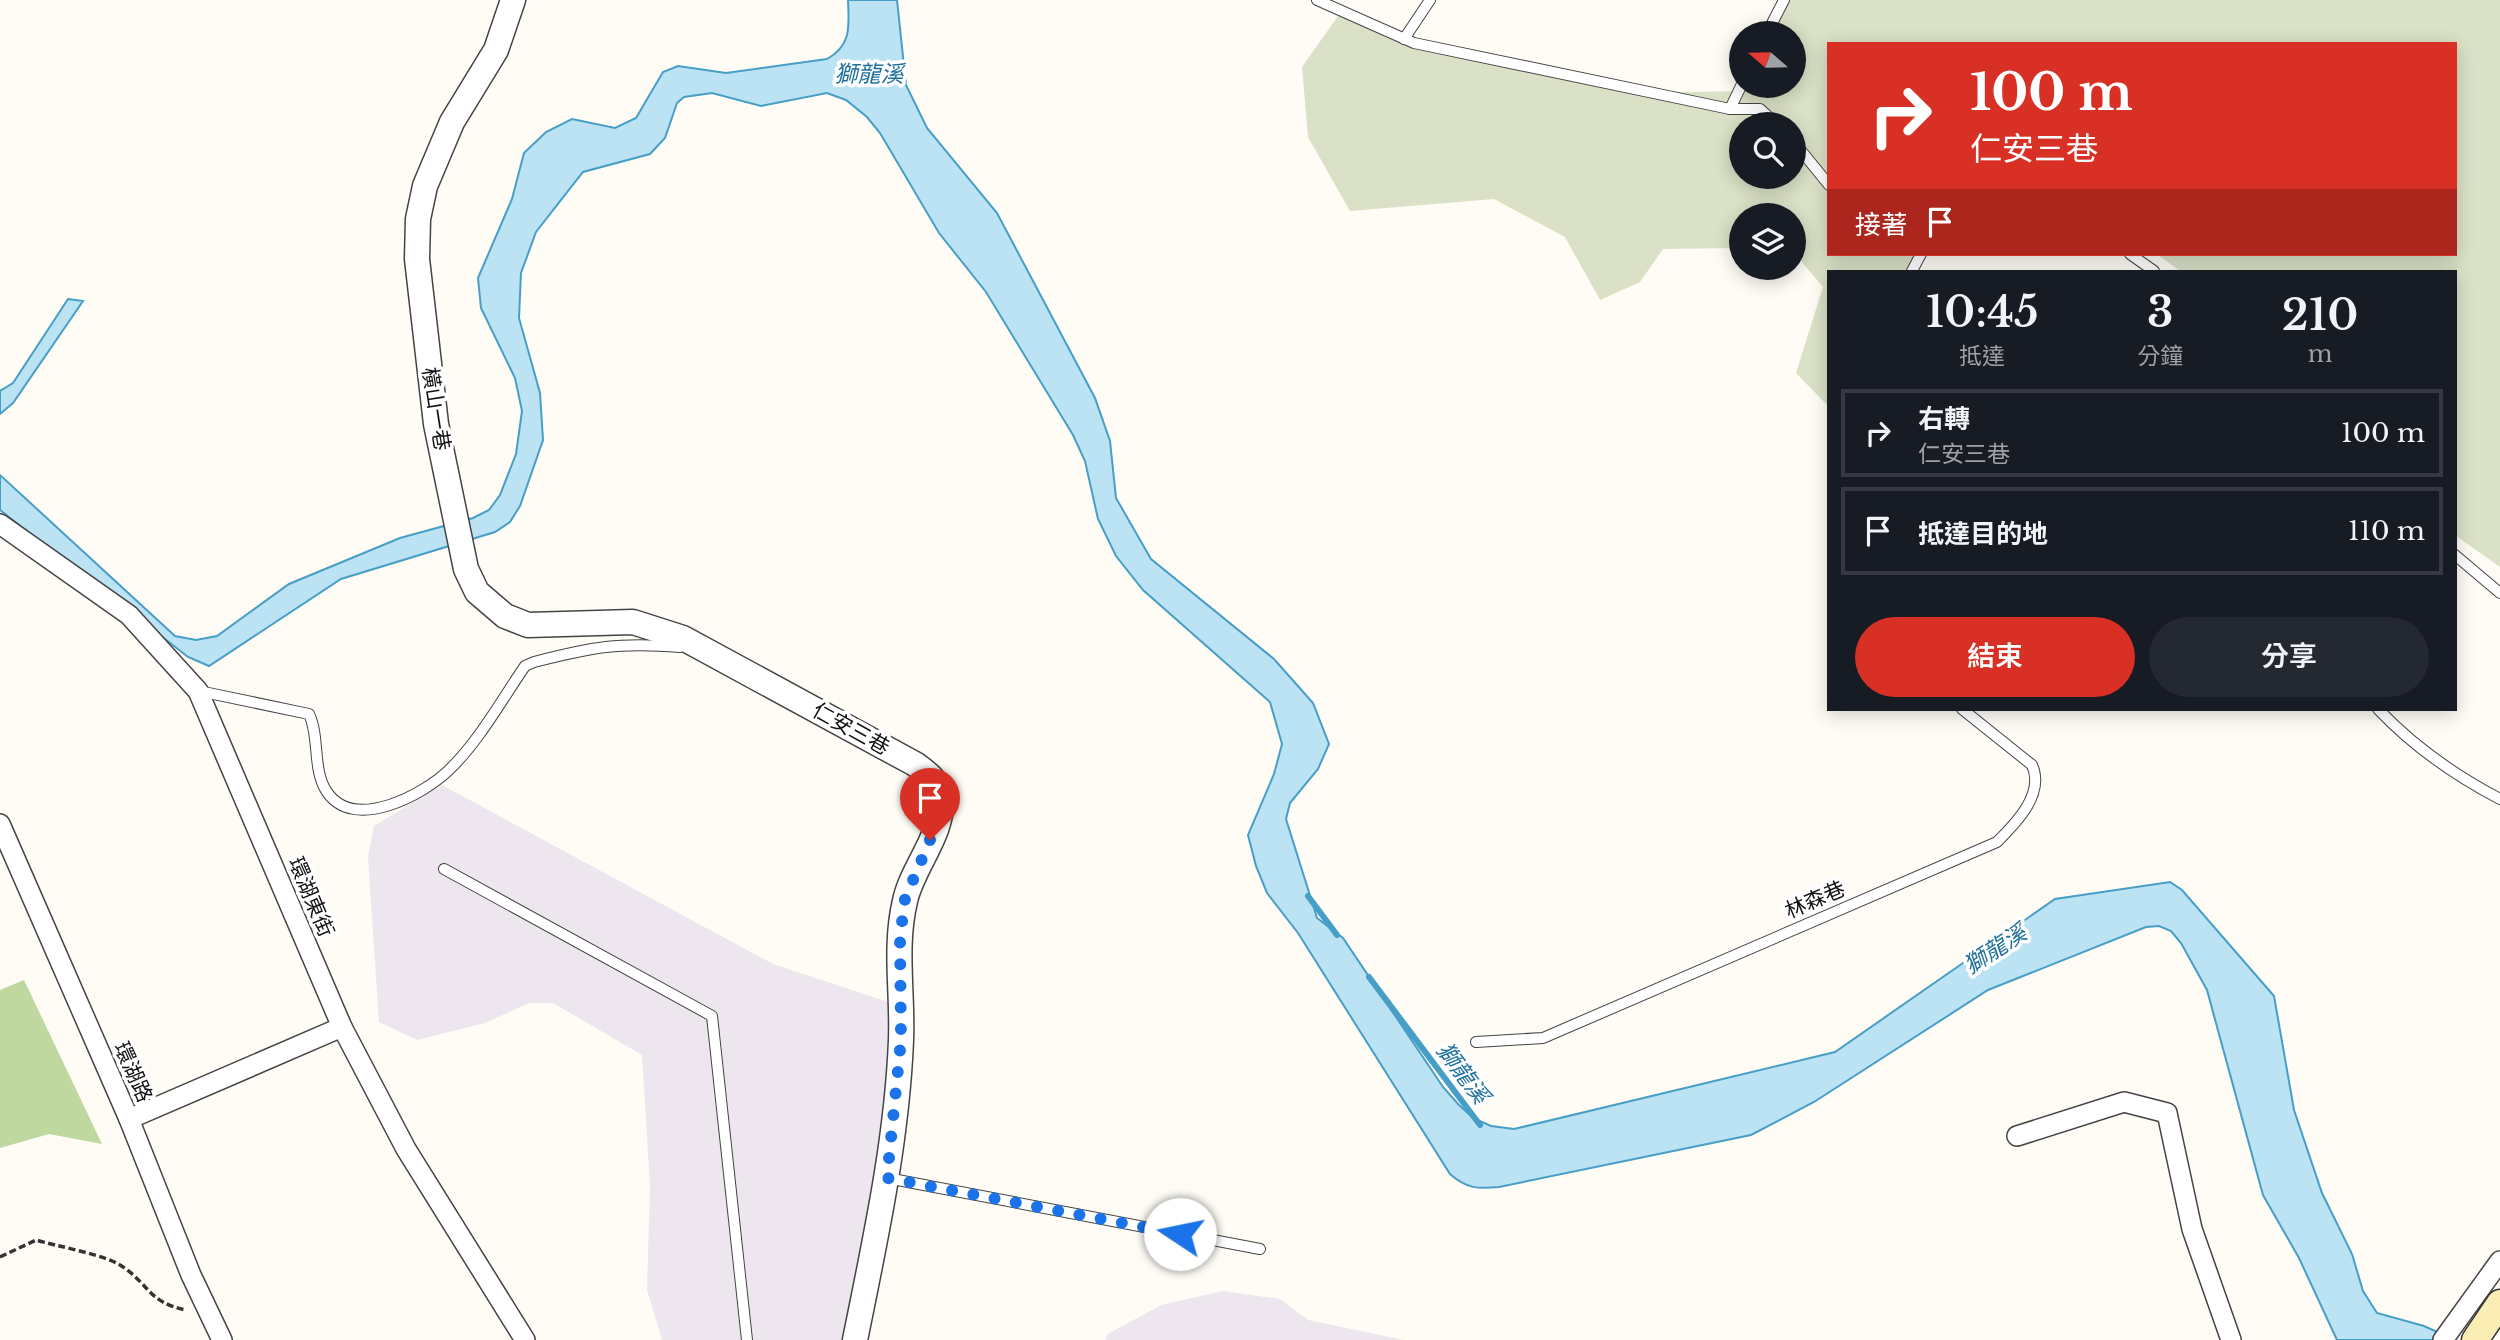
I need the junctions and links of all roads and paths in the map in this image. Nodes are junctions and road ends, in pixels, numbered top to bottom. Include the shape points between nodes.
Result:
1 (513, 0) edge
2 (1317, 0) edge
3 (1430, 0) edge
4 (1784, 0) edge
5 (1773, 21) edge
6 (1404, 39) junction
7 (1735, 98) edge
8 (1730, 109) junction
9 (1763, 112) edge
10 (1806, 157) edge
11 (1827, 183) edge
12 (2133, 256) edge
13 (2153, 270) edge
14 (0, 524) edge
15 (2457, 557) edge
16 (2500, 593) edge
17 (705, 650) junction
18 (198, 691) junction
19 (1964, 711) edge
20 (2380, 711) edge
21 (2500, 799) edge
22 (0, 824) edge
23 (444, 869) dead end
24 (342, 1027) junction
25 (1476, 1042) dead end
26 (129, 1119) junction
27 (2017, 1136) dead end
28 (887, 1178) junction
29 (1260, 1249) dead end
30 (0, 1257) edge
31 (2500, 1261) edge
32 (2488, 1296) edge
33 (209, 1315) junction
34 (222, 1340) edge
35 (525, 1340) edge
36 (747, 1340) edge
37 (855, 1340) edge
38 (2231, 1340) edge
39 (2443, 1340) edge
40 (2475, 1340) edge

1 - 17 street, 橫山一巷 via 496,50 476,78 441,148 425,186 418,219 417,259 436,424 466,569 477,592 505,616 528,625 633,622
2 - 6 lane
3 - 6 lane
4 - 5 lane
6 - 8 lane
7 - 8 lane
8 - 9 lane
10 - 11 lane
12 - 13 lane
14 - 18 street, 環湖東街 via 129,615
15 - 16 lane
17 - 18 lane via 631,643 596,646 525,666 449,770 422,790 362,810 347,807 326,791 309,714
17 - 28 street, 仁安三巷 via 915,764 931,775 941,795 938,820 905,899 900,937 901,1040
18 - 24 street, 環湖東街
19 - 25 lane, 林森巷 via 2032,765 2037,776 2033,794 1997,842 1543,1038
20 - 21 lane via 2419,748
22 - 26 street, 環湖路
23 - 36 lane via 712,1016
24 - 26 street
24 - 35 street, 環湖東街 via 406,1149
26 - 33 street, 環湖路
27 - 38 street via 2124,1102 2167,1113 2192,1229
28 - 29 lane
28 - 37 street, 仁安三巷
30 - 33 path via 36,1240 119,1264 163,1305
31 - 32 street
32 - 39 street
32 - 40 main road
33 - 34 street, 環湖路

